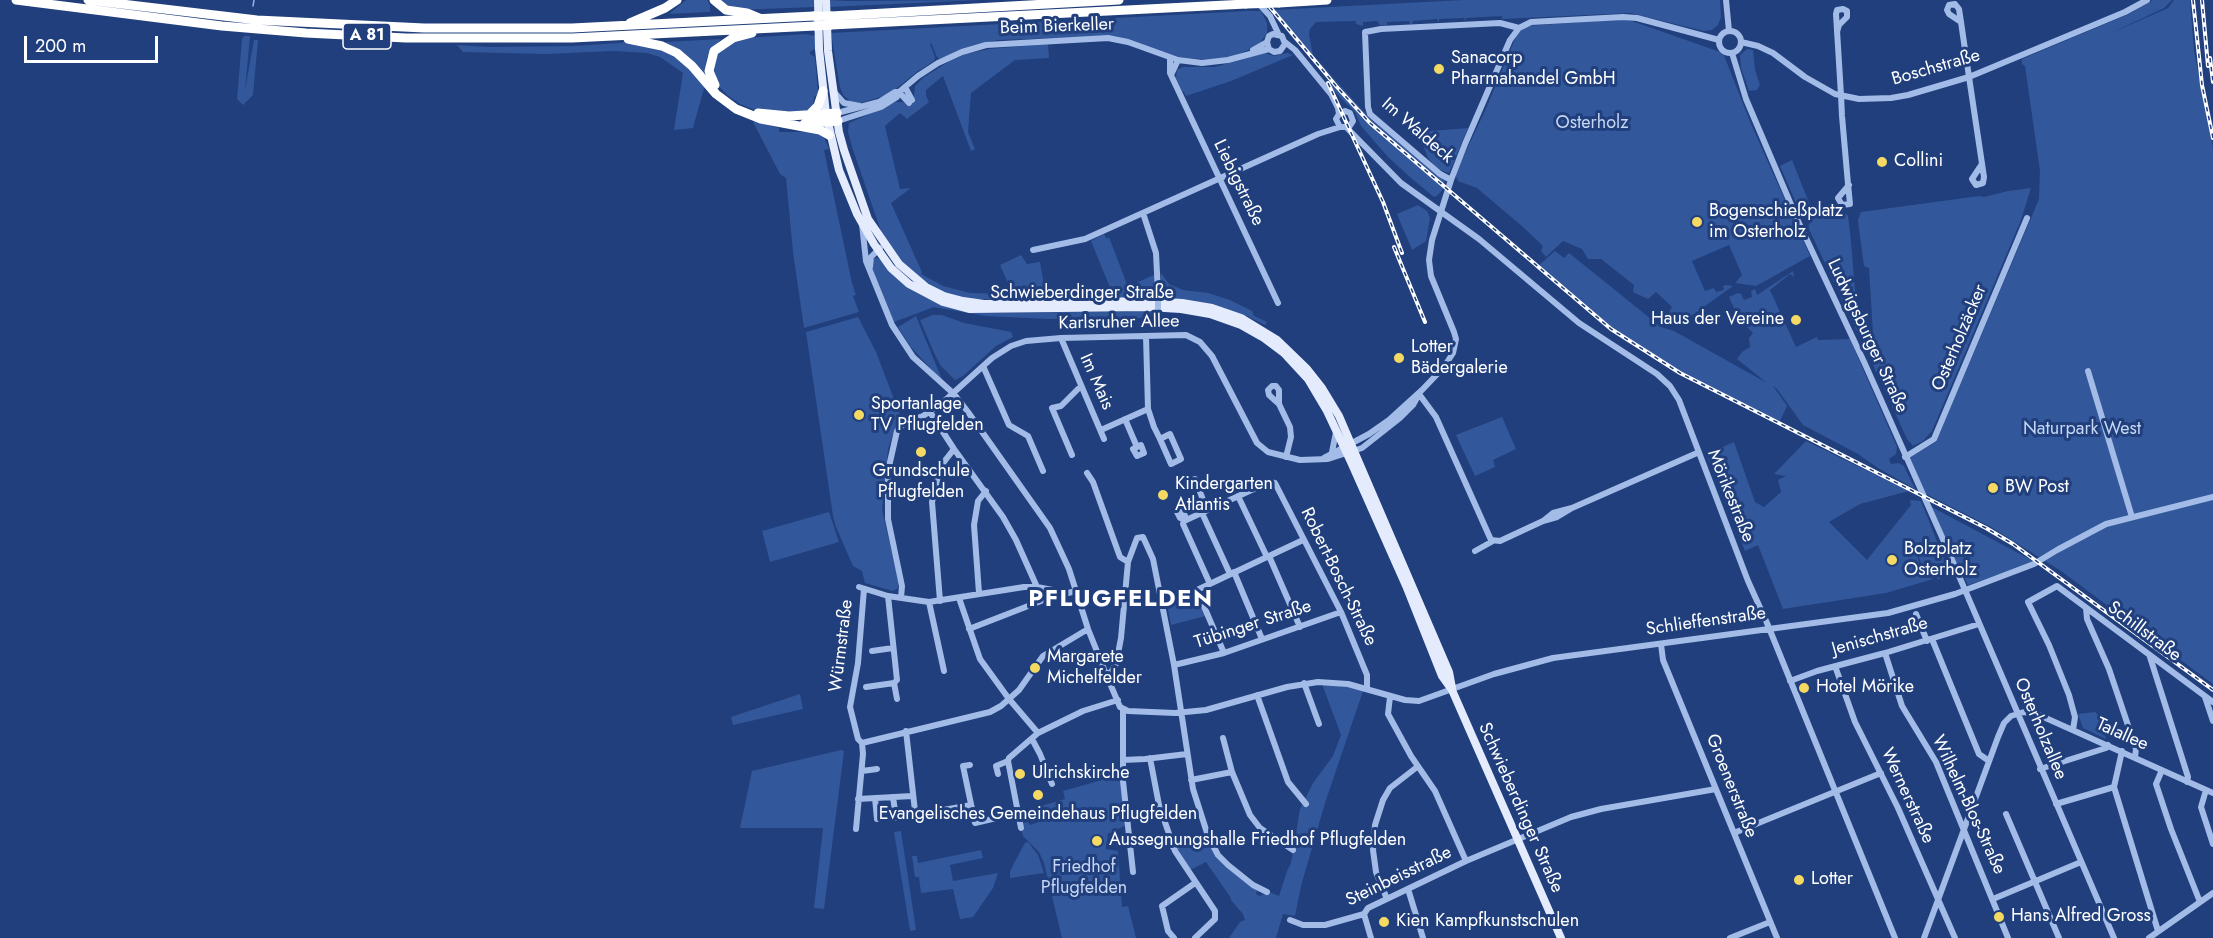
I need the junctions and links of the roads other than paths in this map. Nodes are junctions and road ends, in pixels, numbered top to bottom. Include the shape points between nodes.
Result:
1 (16, 0) edge
2 (88, 0) edge
3 (677, 0) edge
4 (714, 0) edge
5 (818, 0) edge
6 (826, 0) edge
7 (1119, 0) edge
8 (1256, 0) edge
9 (1327, 0) edge
10 (1726, 0) edge
11 (2147, 0) edge
12 (1268, 14) junction
13 (761, 19) junction
14 (831, 20) junction
15 (815, 21) junction
16 (1961, 22) dead end
17 (253, 24) junction
18 (625, 25) junction
19 (768, 28) junction
20 (1519, 28) junction
21 (1729, 31) junction
22 (1837, 32) dead end
23 (1278, 33) junction
24 (1270, 35) junction
25 (617, 36) junction
26 (1719, 40) junction
27 (1741, 42) junction
28 (1284, 45) junction
29 (1268, 46) junction
30 (1732, 53) junction
31 (1170, 58) junction
32 (1178, 60) junction
33 (1171, 75) junction
34 (1969, 77) junction
35 (902, 89) junction
36 (828, 90) junction
37 (1331, 94) junction
38 (1841, 95) junction
39 (910, 101) dead end
40 (864, 107) junction
41 (1350, 113) junction
42 (809, 115) junction
43 (837, 117) junction
44 (1338, 117) junction
45 (826, 118) junction
46 (796, 125) junction
47 (1347, 126) junction
48 (1318, 134) junction
49 (829, 135) junction
50 (1980, 166) dead end
51 (1219, 178) junction
52 (1450, 183) junction
53 (1849, 185) dead end
54 (1441, 212) junction
55 (1143, 213) junction
56 (2026, 218) dead end
57 (862, 224) junction
58 (883, 242) junction
59 (876, 248) junction
60 (1033, 250) dead end
61 (865, 254) junction
62 (869, 270) junction
63 (1278, 303) dead end
64 (1157, 318) dead end
65 (1146, 336) junction
66 (1062, 338) junction
67 (983, 366) junction
68 (2088, 371) dead end
69 (1081, 386) junction
70 (954, 394) junction
71 (1419, 394) junction
72 (1279, 404) dead end
73 (1148, 409) junction
74 (930, 412) junction
75 (1125, 419) junction
76 (1336, 429) junction
77 (1101, 430) junction
78 (1104, 439) dead end
79 (1160, 439) junction
80 (1137, 447) dead end
81 (954, 449) junction
82 (1349, 449) junction
83 (1332, 452) junction
84 (1697, 453) junction
85 (1072, 455) dead end
86 (1286, 457) junction
87 (1905, 457) junction
88 (1320, 460) junction
89 (1043, 471) dead end
90 (1087, 472) dead end
91 (1358, 479) junction
92 (1197, 487) dead end
93 (986, 491) junction
94 (1368, 491) junction
95 (1238, 496) junction
96 (2213, 497) edge
97 (1371, 508) junction
98 (1205, 512) junction
99 (2132, 517) junction
100 (1939, 531) joint
101 (1304, 540) junction
102 (1493, 541) junction
103 (1475, 551) dead end
104 (1268, 557) junction
105 (1128, 562) junction
106 (1232, 573) junction
107 (1210, 584) junction
108 (1037, 587) junction
109 (1046, 589) junction
110 (1964, 590) junction
111 (1076, 591) junction
112 (979, 593) junction
113 (888, 596) junction
114 (901, 598) junction
115 (959, 598) junction
116 (940, 601) junction
117 (929, 602) junction
118 (2086, 608) junction
119 (1341, 612) junction
120 (1916, 614) dead end
121 (1979, 624) junction
122 (1300, 627) junction
123 (1769, 628) junction
124 (969, 629) junction
125 (1088, 629) junction
126 (1431, 638) junction
127 (1262, 639) junction
128 (1930, 640) junction
129 (1661, 644) junction
130 (893, 648) junction
131 (872, 651) dead end
132 (1224, 652) junction
133 (1885, 653) junction
134 (2150, 657) junction
135 (1174, 665) junction
136 (1835, 666) junction
137 (944, 671) dead end
138 (1106, 674) junction
139 (1790, 681) junction
140 (894, 682) junction
141 (1304, 683) junction
142 (866, 687) dead end
143 (1367, 688) junction
144 (1452, 690) junction
145 (1257, 695) junction
146 (2205, 696) junction
147 (1390, 697) junction
148 (897, 699) dead end
149 (1009, 699) junction
150 (1118, 700) junction
151 (2213, 702) edge
152 (1123, 710) junction
153 (1182, 712) junction
154 (2017, 713) junction
155 (2213, 721) edge
156 (1319, 724) dead end
157 (2073, 730) junction
158 (906, 731) junction
159 (1038, 733) junction
160 (1222, 738) dead end
161 (1032, 739) junction
162 (861, 742) junction
163 (2108, 745) junction
164 (2122, 751) junction
165 (1187, 754) junction
166 (2135, 757) junction
167 (1150, 758) junction
168 (1123, 760) junction
169 (1008, 761) junction
170 (1989, 761) junction
171 (970, 765) dead end
172 (1417, 767) junction
173 (877, 769) dead end
174 (2040, 769) junction
175 (2162, 770) junction
176 (862, 771) junction
177 (1232, 772) junction
178 (1881, 773) junction
179 (998, 774) dead end
180 (1191, 780) junction
181 (2187, 782) junction
182 (1052, 784) dead end
183 (2114, 787) junction
184 (1716, 789) junction
185 (2206, 790) junction
186 (1836, 792) junction
187 (2213, 794) edge
188 (912, 796) junction
189 (893, 797) junction
190 (875, 798) junction
191 (858, 799) junction
192 (1306, 804) dead end
193 (2056, 804) junction
194 (971, 806) junction
195 (2006, 814) dead end
196 (1009, 815) dead end
197 (877, 819) dead end
198 (896, 819) dead end
199 (1021, 828) dead end
200 (856, 829) dead end
201 (1965, 830) junction
202 (1734, 833) junction
203 (1208, 836) junction
204 (1517, 839) junction
205 (2213, 844) edge
206 (1173, 848) junction
207 (1293, 850) dead end
208 (1466, 861) junction
209 (2081, 862) junction
210 (1133, 872) dead end
211 (2034, 881) junction
212 (1196, 883) junction
213 (1408, 889) junction
214 (1262, 891) dead end
215 (2213, 894) edge
216 (1387, 899) junction
217 (1994, 899) junction
218 (1938, 900) junction
219 (2200, 902) junction
220 (1364, 914) junction
221 (1290, 920) dead end
222 (1770, 922) junction
223 (2158, 931) junction
224 (2151, 937) edge
225 (1174, 938) edge
226 (1195, 938) edge
227 (1371, 938) edge
228 (1423, 938) edge
229 (1562, 938) edge
230 (1730, 938) edge
231 (1777, 938) edge
232 (1895, 938) edge
233 (1924, 938) edge
234 (1954, 938) edge
235 (2008, 938) edge
236 (2059, 938) edge
237 (2114, 938) edge

1 - 17 highway, A 81 via 157,19
2 - 17 highway, A 81
3 - 18 highway, A 81
4 - 13 highway, A 81 via 726,10
5 - 36 main road
6 - 36 main road
7 - 14 highway, A 81
8 - 12 street
9 - 14 highway, A 81, bridge
10 - 21 street
11 - 34 street, Boschstraße
12 - 23 street
12 - 24 street
13 - 15 highway, A 81
13 - 18 highway, A 81
14 - 15 highway, A 81, bridge
15 - 19 highway, A 81
16 - 34 street
17 - 18 highway, A 81 via 458,29
17 - 25 highway, A 81 via 428,38
19 - 25 highway, A 81
19 - 42 highway, A 81 via 719,46 709,64 713,83 732,102 753,112
20 - 26 street, Im Waldeck via 1531,22 1623,17
20 - 52 street, Im Waldeck via 1510,40
20 - 52 street, Im Waldeck via 1500,23 1365,32 1370,114
21 - 26 street
21 - 27 street via 1739,35
22 - 38 street
23 - 24 street
23 - 28 street
24 - 29 street
25 - 46 highway, A 81 via 677,53 736,109 761,119
26 - 30 street via 1721,49
27 - 30 street
27 - 38 street, Boschstraße via 1773,53 1820,87
28 - 29 street via 1278,52
28 - 37 street, Mörikestraße via 1297,53
29 - 32 street, Beim Bierkeller via 1214,63
30 - 87 street, Ludwigsburger Straße via 1771,159
31 - 32 street, Beim Bierkeller
31 - 33 street, Liebigstraße
31 - 35 street, Beim Bierkeller via 1108,38 986,45 938,63
32 - 33 street
33 - 51 street, Liebigstraße
34 - 38 street, Boschstraße via 1900,96 1859,99
34 - 50 street
35 - 39 street
35 - 40 street
35 - 43 street via 881,107
36 - 40 street via 844,103
36 - 42 highway
36 - 43 main road, Schwieberdinger Straße
36 - 45 main road, Schwieberdinger Straße
37 - 41 street, Mörikestraße
37 - 44 street, Mörikestraße
38 - 53 street
40 - 43 street
41 - 44 street via 1345,111
41 - 47 street, Mörikestraße via 1353,117
42 - 45 highway, A 81
43 - 45 highway
43 - 58 main road, Schwieberdinger Straße via 852,177 868,219
44 - 47 street, Mörikestraße
44 - 48 street
45 - 46 highway, A 81
45 - 49 main road, Schwieberdinger Straße
46 - 49 highway, A 81
47 - 48 street
47 - 54 street, Mörikestraße via 1394,176
48 - 51 street
49 - 57 main road, Schwieberdinger Straße via 843,183
51 - 55 street
51 - 63 street, Liebigstraße
52 - 54 street
54 - 71 street via 1429,267 1454,332 1455,345 1449,361
54 - 84 street, Mörikestraße via 1579,323 1664,379 1678,400
55 - 60 street via 1085,238
55 - 64 street, bridge via 1156,253
56 - 87 street, Osterholzäcker via 1934,439
57 - 59 main road, Schwieberdinger Straße
57 - 61 street
58 - 59 street
58 - 82 main road, Schwieberdinger Straße via 915,279 938,293 963,301 1171,302 1212,308 1241,318 1277,340 1307,369 1333,406
59 - 61 street
59 - 62 street
59 - 76 main road, Schwieberdinger Straße via 909,284 955,306 1171,308 1232,321 1264,338 1293,363 1316,391
61 - 62 street
62 - 70 street via 906,348
65 - 66 street, Karlsruher Allee
65 - 73 street
65 - 86 street, Karlsruher Allee via 1179,334 1200,342 1212,356 1257,442 1268,452
66 - 67 street, Karlsruher Allee via 1018,343
66 - 69 street, Im Mais
67 - 70 street, Karlsruher Allee
67 - 89 street via 1009,425 1028,436
68 - 99 street
69 - 77 street, Im Mais
69 - 85 street via 1056,410
70 - 74 street, Karlsruher Allee
70 - 111 street via 1050,528
71 - 82 street
71 - 102 street via 1436,417
72 - 86 street via 1290,427
73 - 75 street
73 - 79 street
74 - 81 street
74 - 114 street, Karlsruher Allee via 899,427 889,459 888,519
75 - 77 street
75 - 80 street
76 - 82 main road, Schwieberdinger Straße
76 - 83 street
77 - 78 street, Im Mais
79 - 79 street via 1171,464 1181,459 1170,434
81 - 93 street
81 - 116 street via 940,467 932,502
82 - 83 street
82 - 88 street, Karlsruher Allee
82 - 91 main road, Schwieberdinger Straße
82 - 94 main road, Schwieberdinger Straße
83 - 88 street
84 - 102 street
84 - 123 street, Mörikestraße
86 - 88 street, Karlsruher Allee
87 - 100 street, Ludwigsburger Straße
90 - 105 street via 1120,557
91 - 94 main road, Schwieberdinger Straße
91 - 97 street via 1366,505
92 - 98 street
93 - 108 street via 1016,540
93 - 112 street via 978,501 974,525
94 - 97 main road, Schwieberdinger Straße
94 - 126 main road, Schwieberdinger Straße
95 - 98 street
95 - 101 street, Robert-Bosch-Straße via 1272,482
95 - 104 street
96 - 99 street, Schlieffenstraße
97 - 126 main road, Schwieberdinger Straße
98 - 106 street
98 - 107 street via 1184,520 1183,524
99 - 110 street, Schlieffenstraße via 2106,524 2034,564
100 - 110 street, Osterholzallee
101 - 104 street
101 - 119 street, Robert-Bosch-Straße
102 - 103 street
104 - 106 street
104 - 122 street
105 - 135 street via 1135,543 1140,537 1145,539
105 - 138 street via 1116,664
106 - 107 street
106 - 127 street
107 - 132 street via 1197,590
108 - 109 street
108 - 112 street
109 - 111 street
109 - 124 street via 1041,601
110 - 121 street, Osterholzallee
110 - 123 street, Schlieffenstraße via 1887,613
111 - 125 street
112 - 115 street
113 - 114 street
113 - 130 street
113 - 162 street, Würmstraße via 862,588 858,663 850,700
114 - 117 street
115 - 116 street
115 - 124 street
116 - 117 street
117 - 137 street
118 - 134 street, Schillstraße
118 - 157 street, Schillstraße via 2057,586 2028,602 2069,695 2075,717
118 - 166 street via 2136,749
119 - 122 street, Tübinger Straße
119 - 143 street, Robert-Bosch-Straße via 1367,675
120 - 128 street
121 - 128 street, Jenischstraße
121 - 154 street, Osterholzallee
122 - 127 street, Tübinger Straße
123 - 129 street, Schlieffenstraße
123 - 139 street, Mörikestraße
124 - 149 street via 980,659
125 - 138 street
125 - 149 street via 1043,656
126 - 144 main road, Schwieberdinger Straße via 1451,677
127 - 132 street, Tübinger Straße
128 - 133 street, Jenischstraße
128 - 170 street via 1979,754
129 - 144 street, Schlieffenstraße via 1553,658
129 - 184 street, Groenerstraße via 1663,660
130 - 131 street
130 - 140 street via 897,680
132 - 135 street, Tübinger Straße
133 - 136 street, Jenischstraße
133 - 201 street, Wilhelm-Blos-Straße via 1902,706 1935,762
134 - 146 street, Schillstraße
134 - 181 street
135 - 153 street
136 - 139 street, Jenischstraße
136 - 178 street, Wernerstraße via 1855,722
138 - 150 street
139 - 186 street, Mörikestraße
140 - 142 street
140 - 148 street
141 - 143 street, Schlieffenstraße via 1335,682
141 - 145 street, Schlieffenstraße
141 - 156 street
143 - 147 street, Schlieffenstraße
144 - 147 street, Schlieffenstraße via 1419,701
144 - 204 main road, Schwieberdinger Straße
145 - 153 street, Schlieffenstraße via 1206,710
145 - 192 street via 1288,782
146 - 151 street, Schillstraße
146 - 155 street
147 - 172 street via 1388,714
149 - 158 street via 990,712
149 - 159 street
150 - 152 street
150 - 159 street via 1083,711
152 - 153 street, Schlieffenstraße
152 - 168 street
153 - 165 street
154 - 157 street, Talallee via 2033,713
154 - 170 street via 2004,723
154 - 174 street, Osterholzallee
157 - 163 street, Talallee
158 - 162 street
158 - 188 street
159 - 161 street
160 - 177 street
161 - 169 street
161 - 182 street
162 - 176 street, Würmstraße
163 - 164 street, Talallee
163 - 174 street
164 - 166 street, Talallee
164 - 183 street
165 - 167 street
165 - 180 street
166 - 175 street, Talallee
167 - 168 street
167 - 206 street
168 - 210 street
169 - 179 street via 996,765
169 - 199 street
170 - 201 street
171 - 194 street via 963,766
172 - 208 street via 1435,791
172 - 216 street via 1390,788 1375,825 1376,872
173 - 176 street
174 - 193 street, Osterholzallee
175 - 181 street, Talallee
175 - 219 street via 2156,784
176 - 191 street, Würmstraße
177 - 180 street
177 - 207 street via 1250,815 1260,828
178 - 186 street
178 - 218 street, Wernerstraße
180 - 203 street
181 - 185 street, Talallee
183 - 193 street
183 - 223 street
184 - 202 street, Groenerstraße
184 - 204 street, Steinbeisstraße via 1581,814
185 - 187 street, Talallee
185 - 205 street via 2201,807
186 - 202 street
186 - 232 street, Mörikestraße
188 - 189 street
188 - 194 street via 918,814
189 - 190 street
189 - 198 street
190 - 191 street
190 - 197 street
191 - 200 street, Würmstraße
193 - 209 street, Osterholzallee
194 - 196 street via 975,823
195 - 211 street
201 - 217 street, Wilhelm-Blos-Straße
201 - 218 street
202 - 222 street, Groenerstraße
203 - 206 street
203 - 214 street via 1218,855
204 - 208 street, Steinbeisstraße
204 - 229 main road, Schwieberdinger Straße
206 - 212 street
208 - 213 street, Steinbeisstraße
209 - 211 street
209 - 237 street, Osterholzallee
211 - 217 street
211 - 236 street
212 - 225 street via 1162,906
212 - 226 street via 1216,915
213 - 216 street, Steinbeisstraße
213 - 228 street
215 - 219 street
216 - 220 street, Steinbeisstraße
217 - 235 street, Wilhelm-Blos-Straße
218 - 233 street
218 - 234 street, Wernerstraße
219 - 223 street
220 - 221 street, Steinbeisstraße via 1326,925 1303,925
220 - 227 street
222 - 230 street
222 - 231 street, Groenerstraße
223 - 224 street

